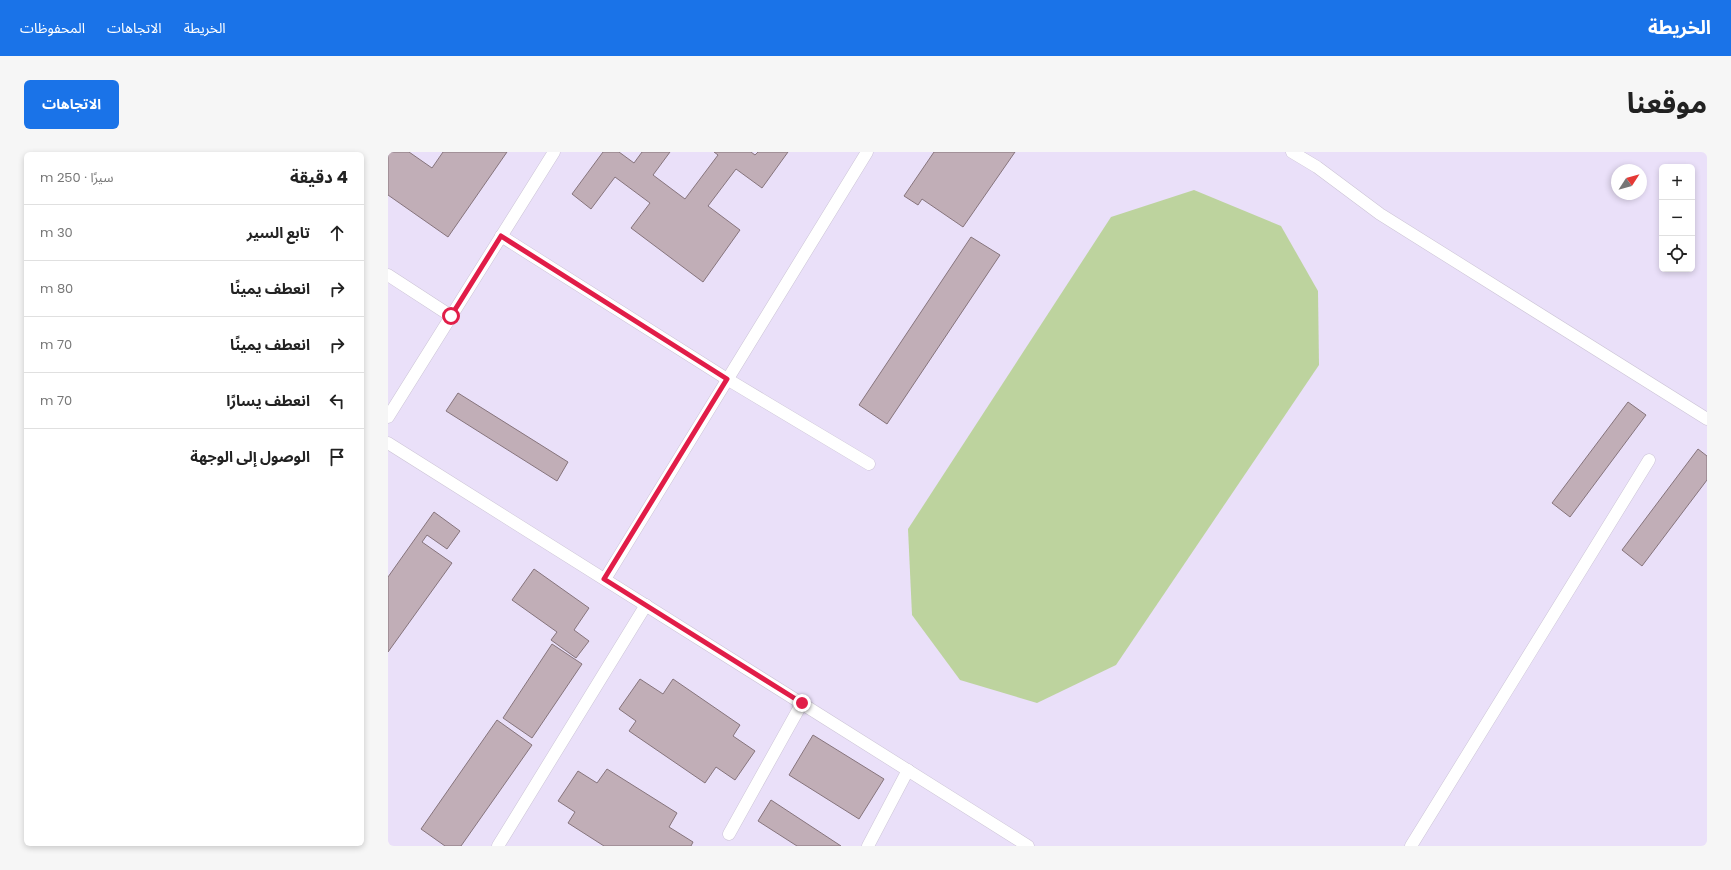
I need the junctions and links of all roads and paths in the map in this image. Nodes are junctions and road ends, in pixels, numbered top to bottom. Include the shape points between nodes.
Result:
1 (554, 152) edge
2 (867, 152) edge
3 (1292, 152) edge
4 (501, 236) junction
5 (388, 275) edge
6 (451, 316) junction
7 (727, 379) junction
8 (388, 417) edge
9 (1707, 419) edge
10 (388, 442) edge
11 (1649, 460) dead end
12 (869, 464) dead end
13 (604, 579) junction
14 (646, 605) junction
15 (802, 703) junction
16 (908, 770) junction
17 (729, 834) dead end
18 (498, 846) edge
19 (868, 846) edge
20 (1028, 846) edge
21 (1411, 846) edge

1 - 4 lane
2 - 7 lane
3 - 9 lane via 1317,167 1380,214
4 - 6 lane
4 - 7 lane
5 - 6 lane
6 - 8 lane
7 - 12 lane
7 - 13 lane
10 - 13 lane
11 - 21 lane
13 - 14 lane
14 - 15 lane
14 - 18 lane
15 - 16 lane
15 - 17 lane
16 - 19 lane
16 - 20 lane

